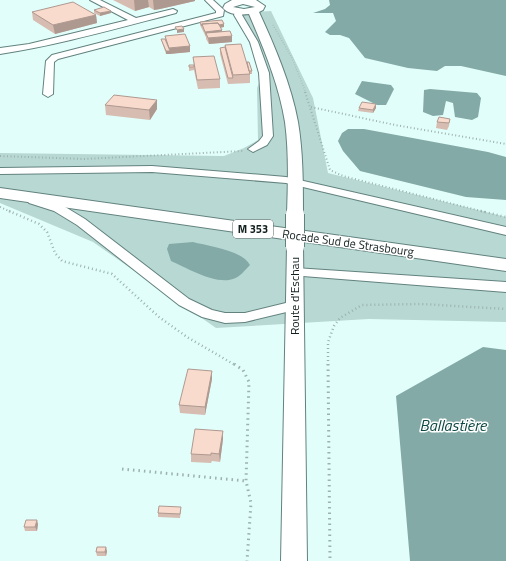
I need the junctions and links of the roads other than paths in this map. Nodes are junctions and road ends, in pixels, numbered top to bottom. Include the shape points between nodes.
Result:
1 (94, 0) edge
2 (209, 0) edge
3 (241, 7) edge
4 (173, 11) dead end
5 (197, 13) dead end
6 (135, 21) junction
7 (0, 51) edge
8 (48, 94) dead end
9 (253, 149) road end
10 (0, 171) edge
11 (295, 182) junction
12 (3, 195) edge
13 (506, 231) edge
14 (506, 254) edge
15 (506, 265) edge
16 (295, 272) junction
17 (506, 287) edge
18 (294, 306) junction
19 (294, 561) edge

1 - 6 street
2 - 3 street
3 - 5 street
3 - 8 street via 217,16 169,26 55,57 50,61
3 - 9 street via 238,14 254,42 266,83 268,136 264,143
3 - 11 main road, Route d'Eschau via 264,35 276,64 291,123
4 - 6 street
6 - 7 street via 29,48
10 - 11 street via 152,169
11 - 13 street
11 - 16 main road, Route d'Eschau, bridge
12 - 14 highway, Rocade Sud de Strasbourg / M 353
12 - 15 highway, Rocade Sud de Strasbourg / M 353
12 - 18 street via 43,202 58,208 184,302 201,311 237,318
16 - 17 street
16 - 18 main road, Route d'Eschau
18 - 19 main road, Route d'Eschau

